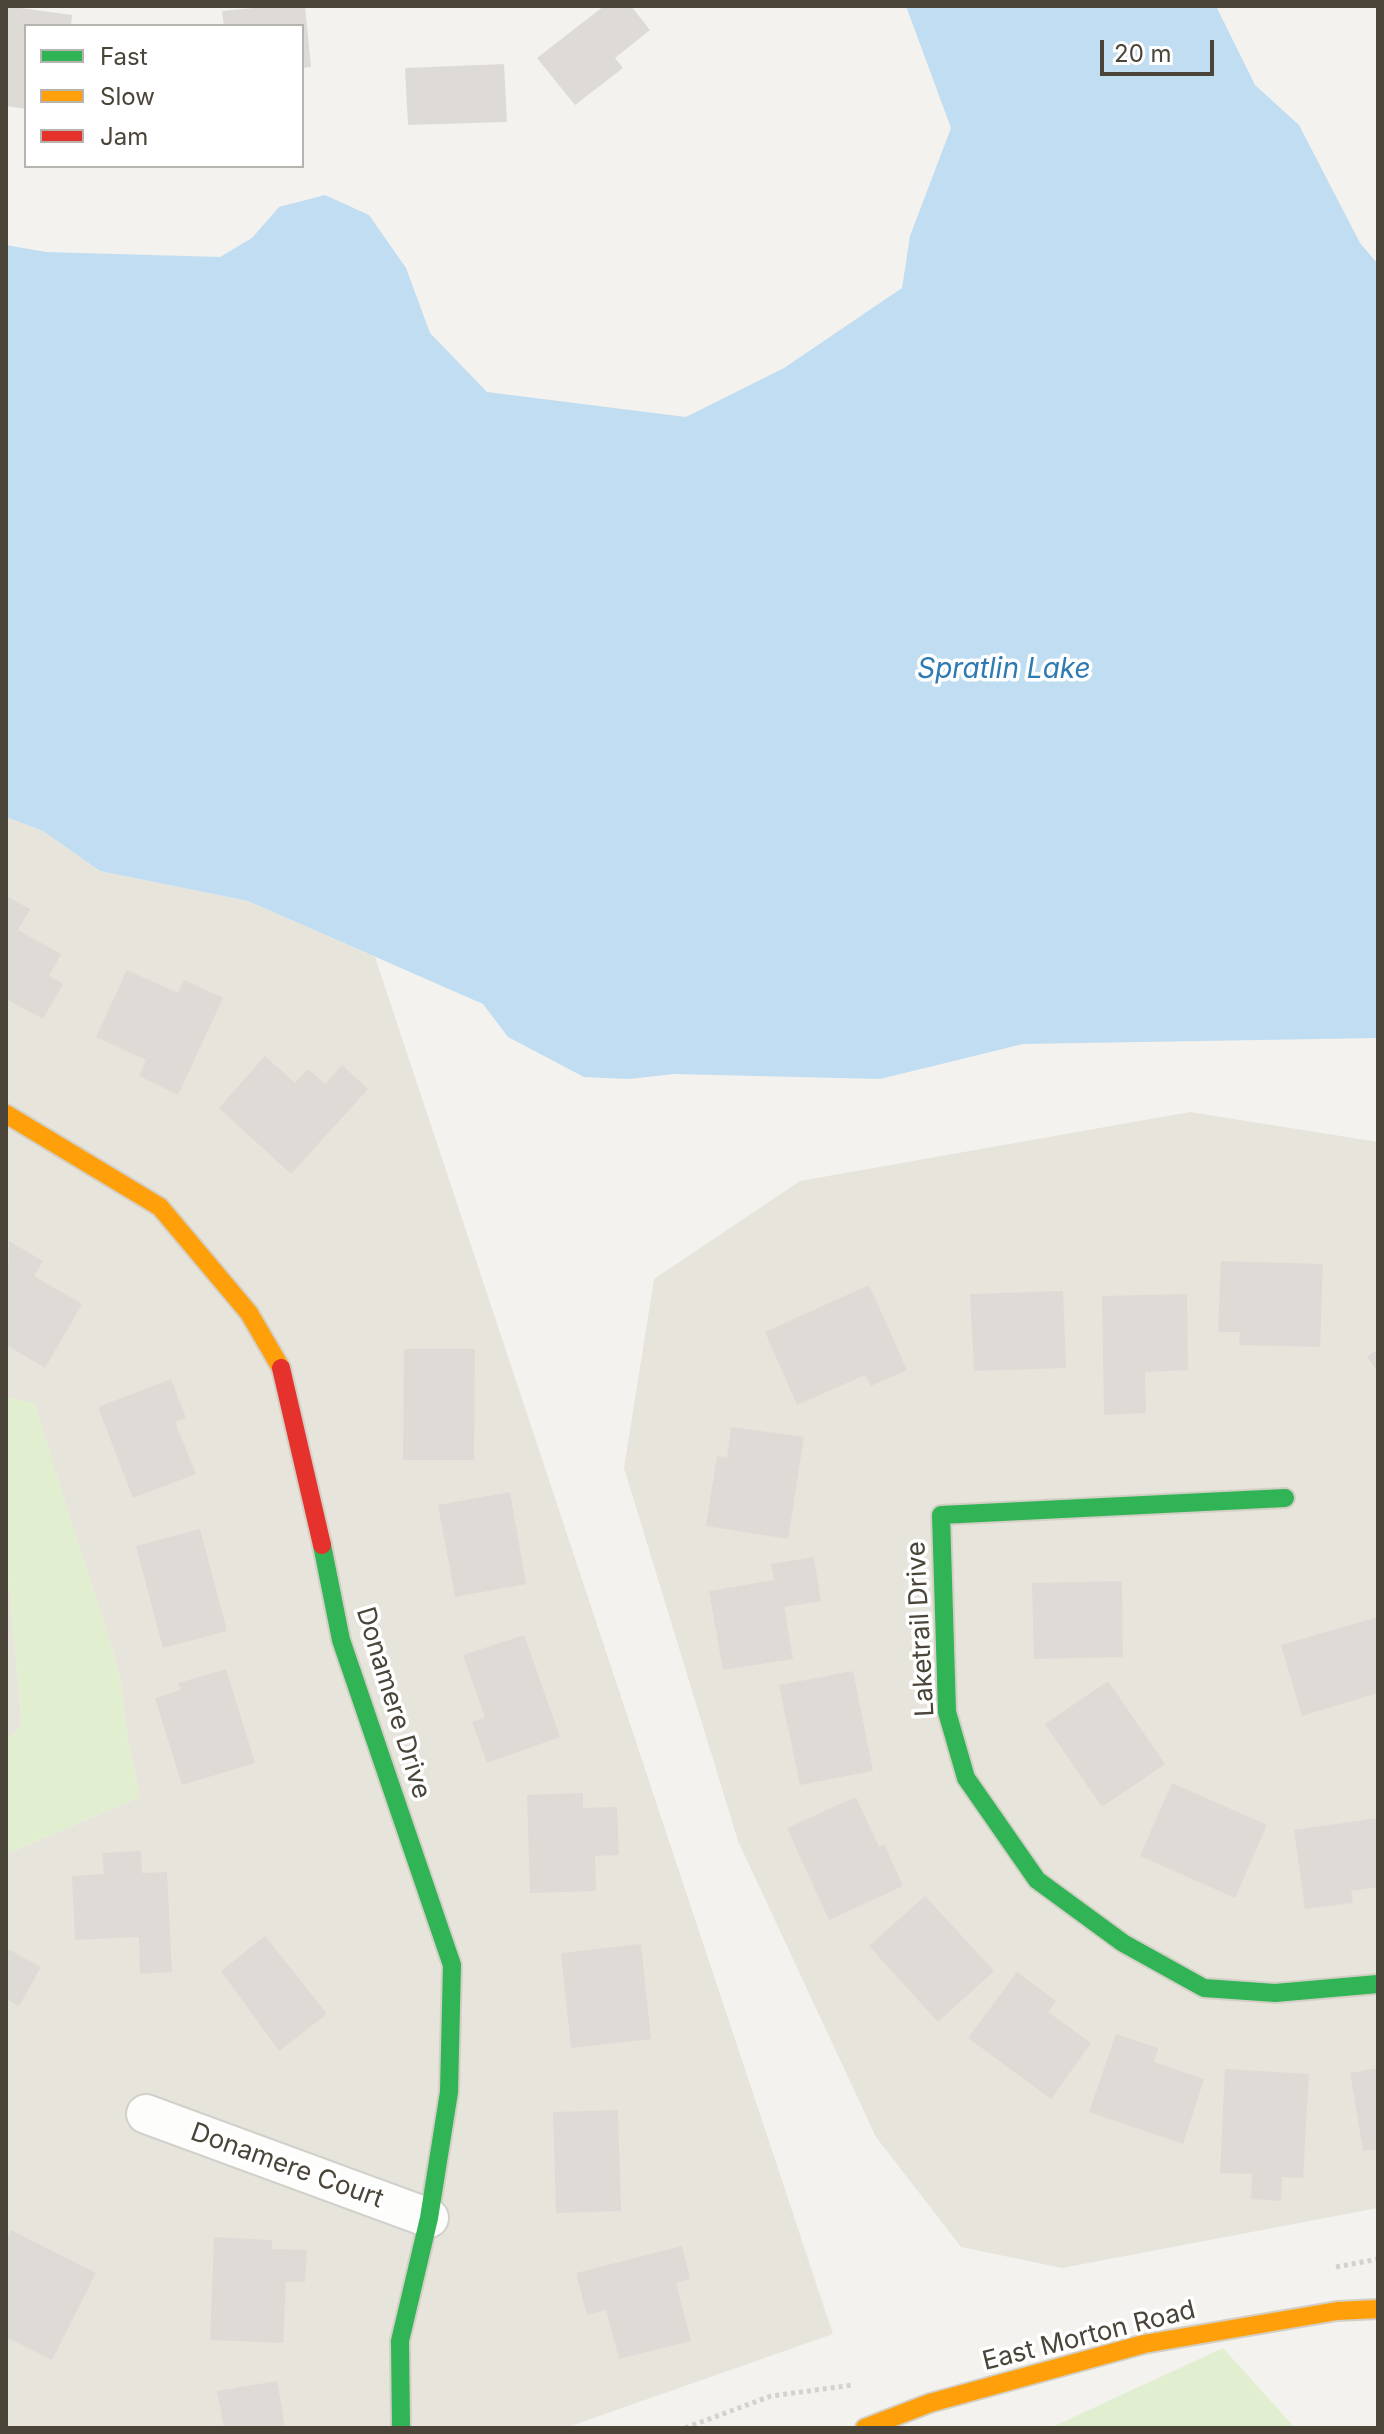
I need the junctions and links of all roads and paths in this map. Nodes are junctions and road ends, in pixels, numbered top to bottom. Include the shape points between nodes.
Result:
1 (6, 1114) edge
2 (1285, 1498) dead end
3 (1378, 1984) edge
4 (146, 2114) dead end
5 (429, 2218) junction
6 (1378, 2309) edge
7 (401, 2428) edge
8 (865, 2428) edge

1 - 5 street, Donamere Drive via 160,1207 249,1313 282,1369 341,1640 452,1965 449,2092
2 - 3 street, Laketrail Drive via 941,1515 947,1712 966,1778 1037,1880 1123,1943 1204,1988 1275,1993
4 - 5 street, Donamere Court
5 - 7 street, Donamere Drive via 400,2341
6 - 8 street, East Morton Road via 1337,2311 1144,2344 930,2403

